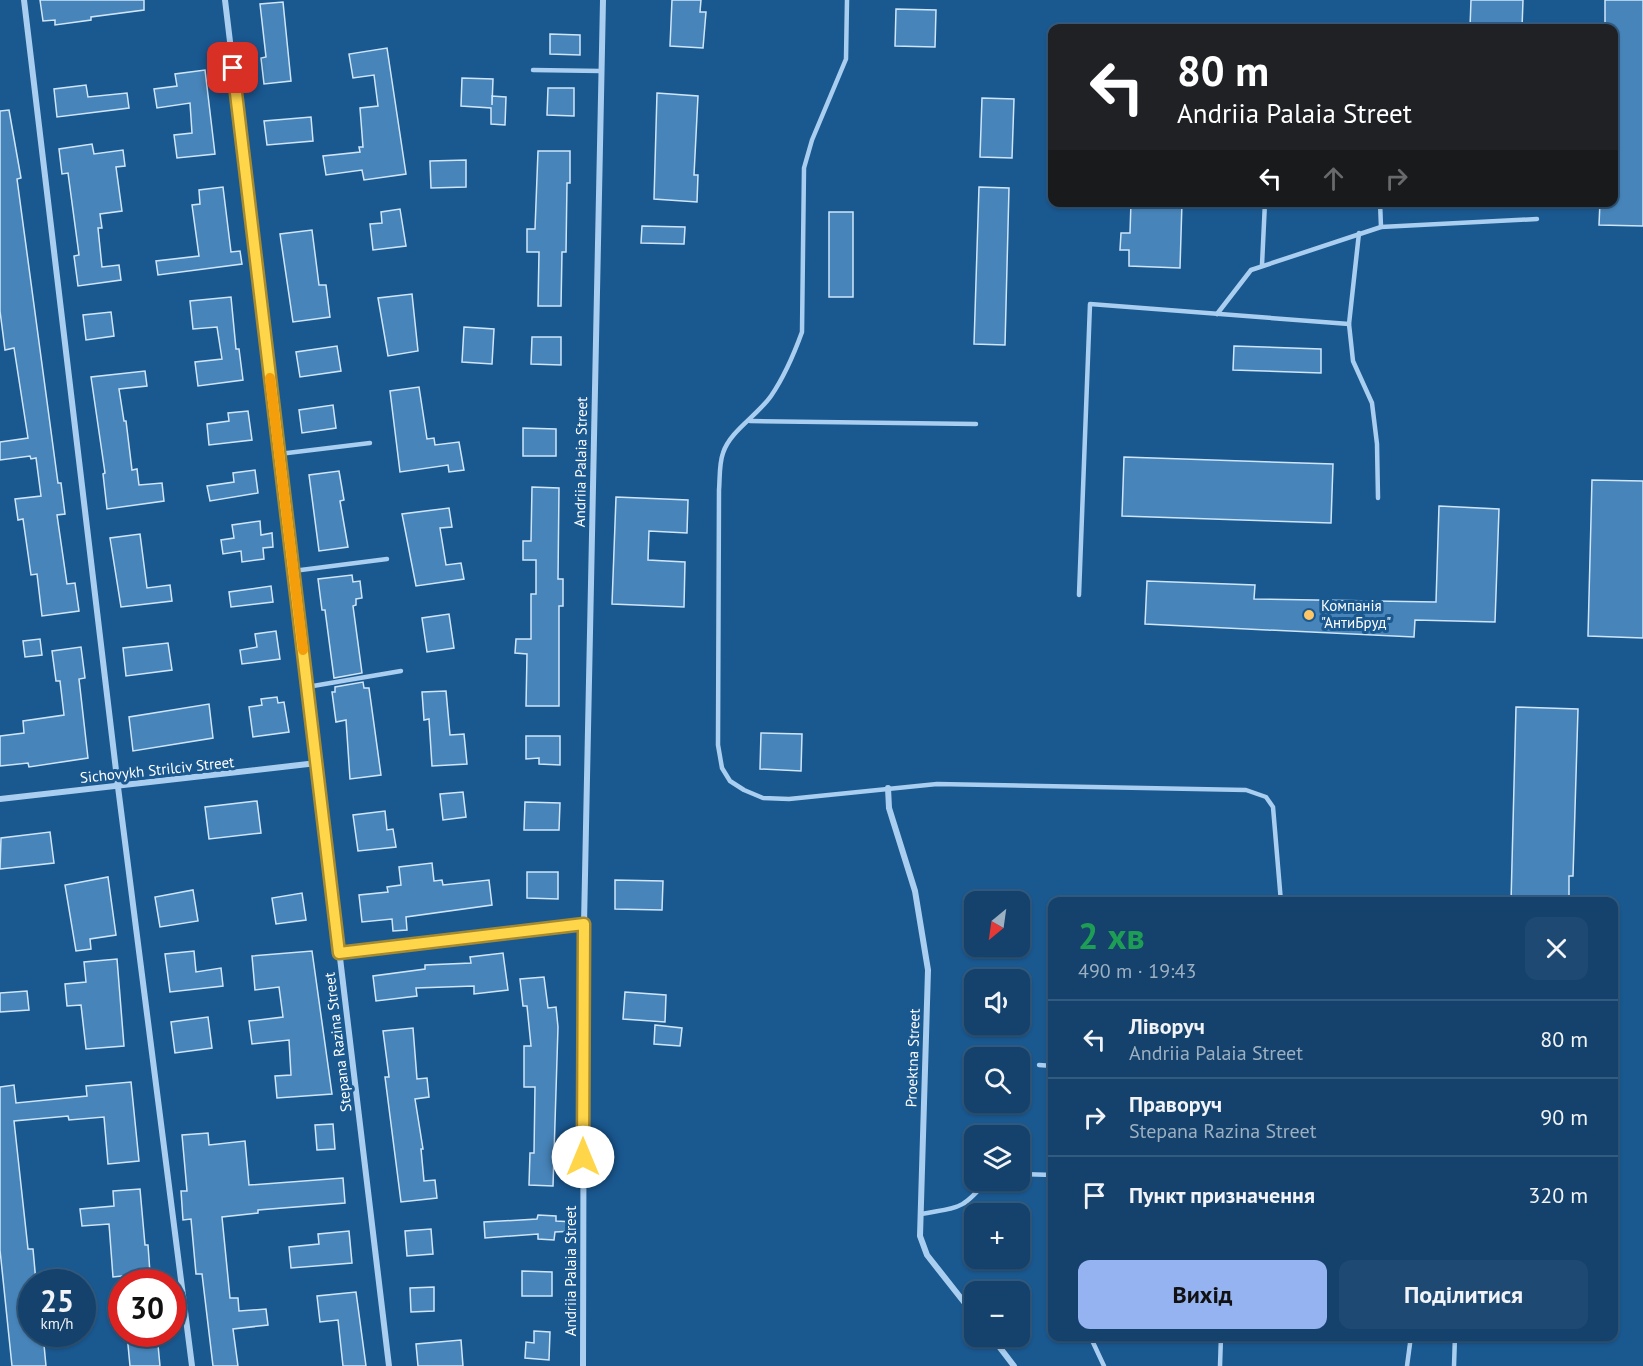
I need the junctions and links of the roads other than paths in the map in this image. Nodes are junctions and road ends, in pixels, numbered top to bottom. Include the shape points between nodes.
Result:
1 (24, 0) edge
2 (225, 0) edge
3 (603, 0) edge
4 (847, 0) edge
5 (532, 70) dead end
6 (601, 71) junction
7 (1265, 207) edge
8 (1380, 207) edge
9 (1537, 219) dead end
10 (1381, 227) junction
11 (1359, 233) junction
12 (1263, 265) junction
13 (1217, 314) junction
14 (1349, 324) junction
15 (750, 421) junction
16 (976, 424) dead end
17 (370, 443) dead end
18 (279, 454) junction
19 (1378, 498) dead end
20 (387, 559) dead end
21 (293, 571) junction
22 (1078, 595) dead end
23 (401, 671) dead end
24 (308, 687) junction
25 (317, 763) junction
26 (118, 786) junction
27 (888, 788) junction
28 (0, 799) edge
29 (1281, 897) edge
30 (584, 924) junction
31 (339, 953) junction
32 (1039, 1065) dead end
33 (1048, 1066) edge
34 (1030, 1174) edge
35 (1048, 1175) edge
36 (978, 1191) edge
37 (921, 1214) junction
38 (964, 1301) edge
39 (1092, 1341) edge
40 (1221, 1341) edge
41 (1410, 1341) edge
42 (1455, 1341) edge
43 (999, 1347) edge
44 (192, 1366) edge
45 (389, 1366) edge
46 (583, 1366) edge
47 (1014, 1366) edge
48 (1104, 1366) edge
49 (1220, 1366) edge
50 (1407, 1366) edge
51 (1454, 1366) edge

1 - 26 street
2 - 18 street, Stepana Razina Street
3 - 6 street, Andriia Palaia Street
4 - 15 lane via 846,59 804,168 802,332 771,396
5 - 6 lane
6 - 30 street, Andriia Palaia Street
7 - 12 lane
8 - 10 lane
9 - 10 lane
10 - 11 lane
11 - 12 lane
11 - 14 lane
12 - 13 lane via 1243,278
13 - 14 lane
13 - 22 lane via 1090,304
14 - 19 lane via 1353,361 1372,403
15 - 16 lane
15 - 27 lane via 726,445 719,490 717,708 722,768 730,781 762,798 789,799
17 - 18 lane
18 - 21 street, Stepana Razina Street
20 - 21 lane
21 - 24 street, Stepana Razina Street
23 - 24 lane
24 - 25 street, Stepana Razina Street
25 - 26 street, Sichovykh Strilciv Street
25 - 31 street, Stepana Razina Street
26 - 28 street, Sichovykh Strilciv Street
26 - 44 street
27 - 29 lane via 937,784 1246,790 1266,797 1273,807
27 - 37 street, Proektna Street via 889,808 926,942
30 - 31 street
30 - 46 street, Andriia Palaia Street
31 - 45 street, Stepana Razina Street
32 - 33 lane
34 - 35 lane
36 - 37 lane via 962,1206
37 - 38 street, Proektna Street via 922,1246
39 - 48 lane
40 - 49 lane
41 - 50 lane
42 - 51 lane
43 - 47 street

